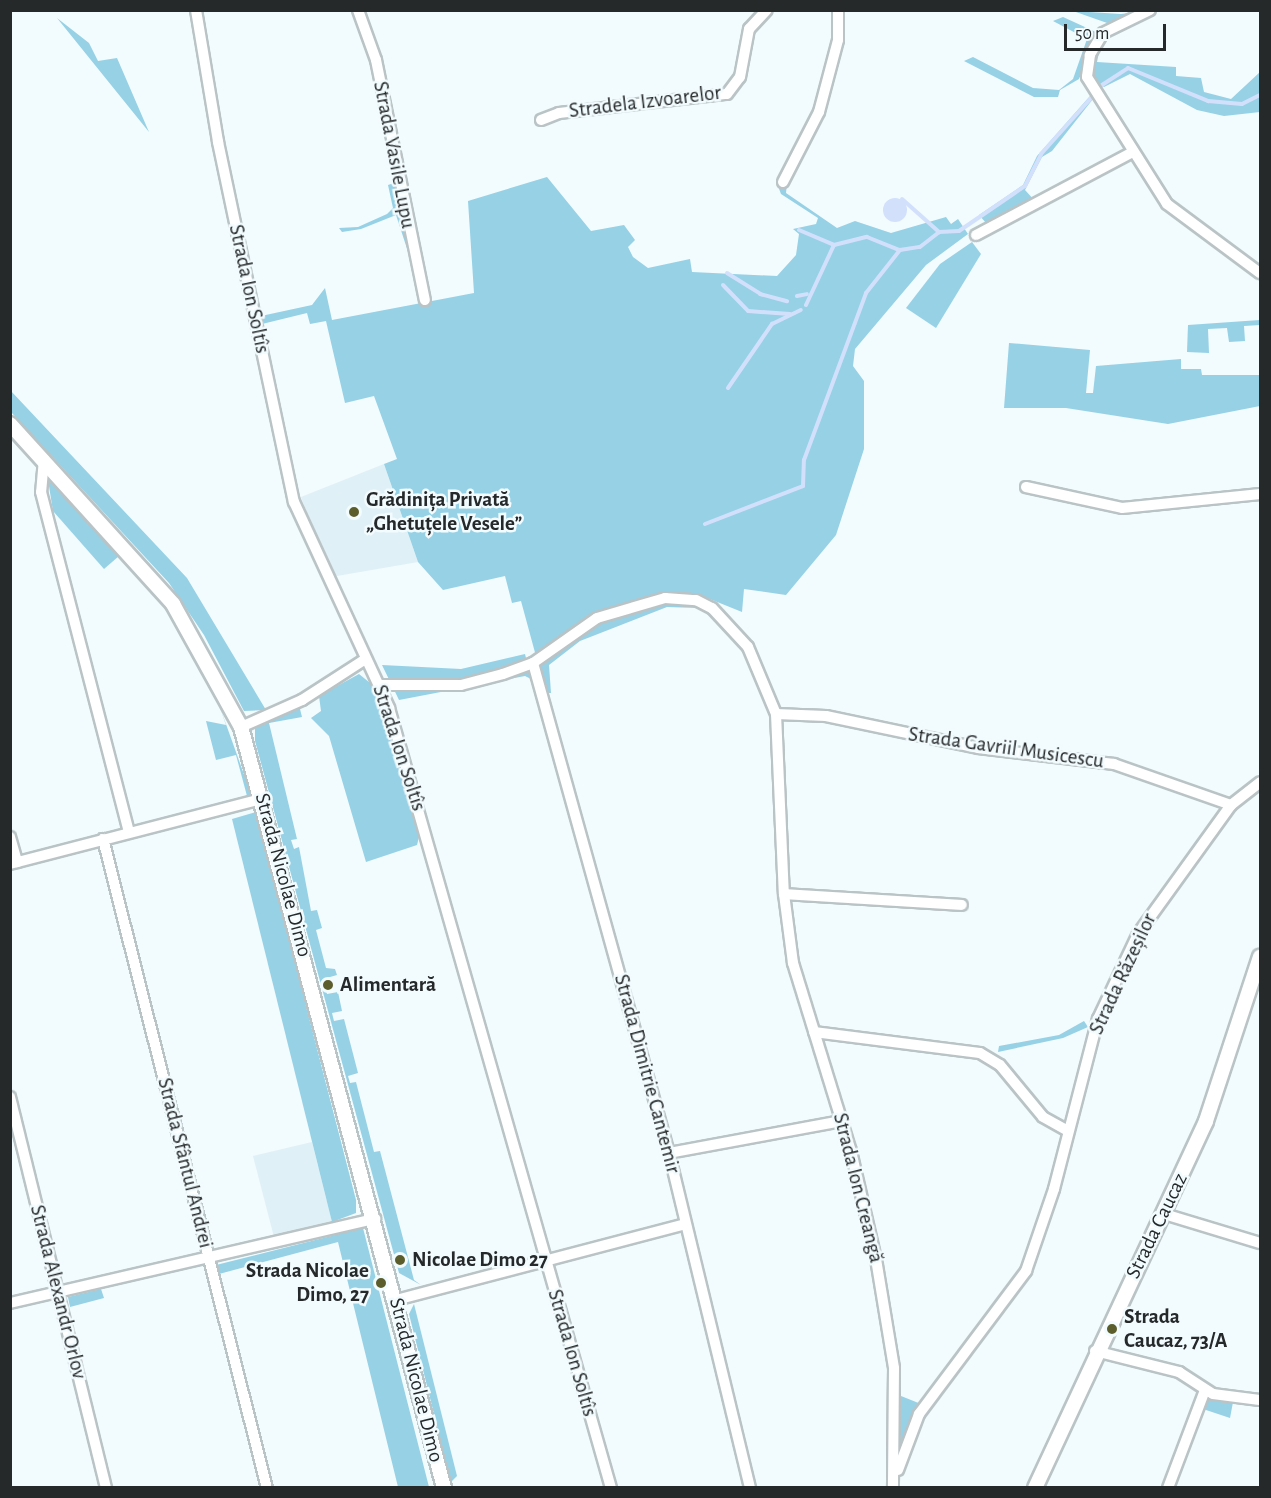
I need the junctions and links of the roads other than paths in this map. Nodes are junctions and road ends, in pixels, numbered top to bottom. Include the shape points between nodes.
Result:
1 (196, 10) edge
2 (358, 10) edge
3 (767, 10) edge
4 (824, 10) edge
5 (1150, 10) edge
6 (837, 13) edge
7 (541, 120) dead end
8 (1133, 152) junction
9 (783, 182) dead end
10 (976, 235) dead end
11 (1260, 273) edge
12 (425, 300) dead end
13 (10, 424) edge
14 (44, 459) junction
15 (1026, 487) dead end
16 (1260, 494) edge
17 (364, 660) junction
18 (533, 663) junction
19 (381, 685) junction
20 (776, 714) junction
21 (241, 727) junction
22 (1260, 782) edge
23 (262, 799) junction
24 (1231, 805) junction
25 (129, 832) junction
26 (10, 837) edge
27 (103, 839) junction
28 (14, 863) edge
29 (784, 894) junction
30 (962, 905) dead end
31 (1260, 957) edge
32 (814, 1032) junction
33 (10, 1097) edge
34 (842, 1121) junction
35 (1068, 1131) junction
36 (669, 1153) junction
37 (1164, 1214) junction
38 (375, 1219) junction
39 (686, 1224) junction
40 (1260, 1243) edge
41 (209, 1259) junction
42 (546, 1261) junction
43 (58, 1292) junction
44 (396, 1300) junction
45 (10, 1303) edge
46 (1095, 1351) junction
47 (1205, 1390) junction
48 (1260, 1400) edge
49 (894, 1483) edge
50 (106, 1488) edge
51 (267, 1488) edge
52 (444, 1488) edge
53 (610, 1488) edge
54 (750, 1488) edge
55 (1035, 1488) edge
56 (1168, 1488) edge

1 - 17 street, Strada Ion Soltîs via 218,142 294,502
2 - 12 street, Strada Vasile Lupu via 376,60
3 - 7 street, Stradela Izvoarelor via 749,29 740,77 727,94 559,112
4 - 6 street
5 - 8 street via 1103,33 1090,55 1087,77
6 - 9 street via 838,40 819,112
8 - 10 street
8 - 11 street via 1167,204
13 - 14 street, Strada Nicolae Dimo
14 - 21 street, Strada Nicolae Dimo via 173,604
14 - 25 street via 41,492
15 - 16 street via 1122,508
17 - 19 street, Strada Ion Soltîs
17 - 21 street via 302,700
18 - 19 street, Strada Ion Creangă via 461,684
18 - 20 street, Strada Ion Creangă via 597,618 665,598 696,600 740,634 762,672
18 - 36 street, Strada Dimitrie Cantemir
19 - 42 street, Strada Ion Soltîs
20 - 24 street, Strada Gavriil Musicescu via 826,716 978,748 1114,764
20 - 29 street, Strada Ion Creangă
21 - 23 street, Strada Nicolae Dimo
22 - 24 street, Strada Răzeșilor
23 - 25 street
23 - 38 street, Strada Nicolae Dimo
24 - 35 street, Strada Răzeșilor via 1138,934 1098,1018
25 - 27 street
26 - 28 street
27 - 28 street
27 - 41 street, Strada Sfântul Andrei
29 - 30 street
29 - 32 street, Strada Ion Creangă via 793,963
31 - 37 street, Strada Caucaz via 1206,1121
32 - 34 street, Strada Ion Creangă
32 - 35 street via 980,1053 1000,1065 1043,1117
33 - 43 street, Strada Alexandr Orlov
34 - 36 street
34 - 49 street, Strada Ion Creangă via 876,1259 893,1358
35 - 49 street, Strada Răzeșilor via 1026,1270 919,1414
36 - 39 street, Strada Dimitrie Cantemir
37 - 40 street
37 - 46 street, Strada Caucaz
38 - 41 street
38 - 44 street, Strada Nicolae Dimo
39 - 42 street
39 - 54 street, Strada Dimitrie Cantemir
41 - 43 street
41 - 51 street, Strada Sfântul Andrei
42 - 44 street
42 - 53 street, Strada Ion Soltîs
43 - 45 street
43 - 50 street, Strada Alexandr Orlov
44 - 52 street, Strada Nicolae Dimo
46 - 47 street via 1179,1372
46 - 55 street, Strada Caucaz
47 - 48 street
47 - 56 street

